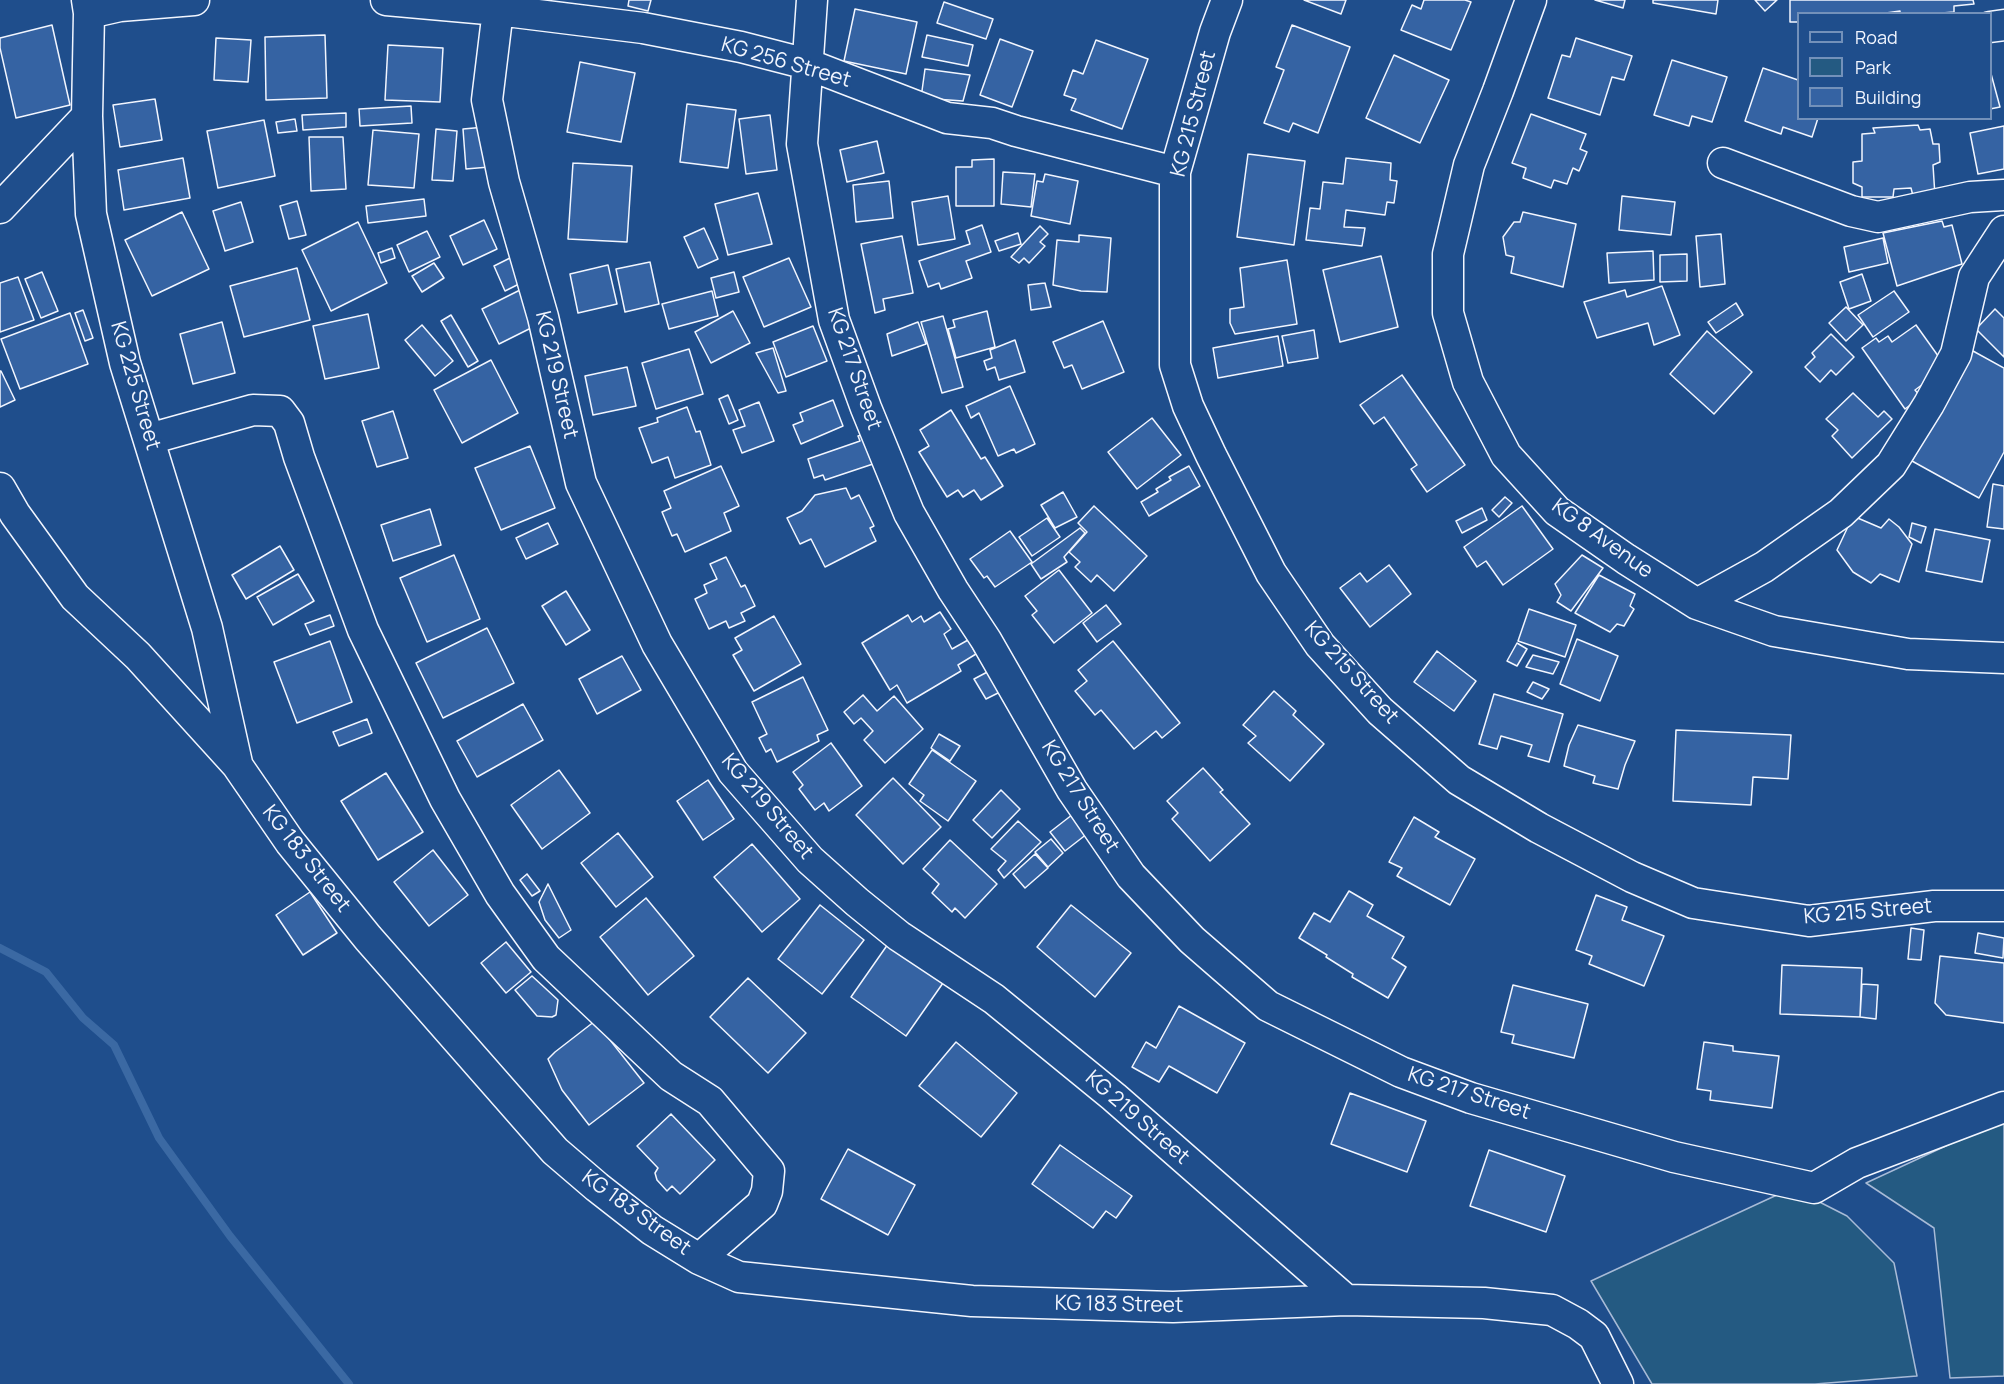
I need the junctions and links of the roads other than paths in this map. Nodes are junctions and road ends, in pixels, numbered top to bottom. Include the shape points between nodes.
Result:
1 (195, 0) edge
2 (386, 0) edge
3 (812, 0) edge
4 (1227, 0) edge
5 (1531, 0) edge
6 (500, 5) edge
7 (88, 6) edge
8 (807, 64) junction
9 (87, 116) junction
10 (1723, 163) dead end
11 (1175, 172) junction
12 (2004, 195) edge
13 (0, 208) edge
14 (2004, 231) edge
15 (149, 439) junction
16 (0, 488) edge
17 (1697, 604) junction
18 (2004, 658) edge
19 (237, 765) junction
20 (2004, 906) edge
21 (2004, 1107) edge
22 (699, 1259) junction
23 (1346, 1299) junction
24 (1618, 1384) edge

1 - 7 street
2 - 6 street, KG 256 Street
3 - 8 street, KG 217 Street
4 - 11 street, KG 215 Street
5 - 17 street, KG 8 Avenue via 1469,165 1448,254 1448,313 1468,382 1506,455 1557,511
6 - 8 street, KG 256 Street via 643,28
6 - 23 street, KG 219 Street via 487,100 504,182 543,317 581,483 657,644 733,772 810,861 857,902 899,936 994,999 1114,1097
7 - 9 street, KG 225 Street
8 - 11 street, KG 256 Street via 947,118 992,123
8 - 21 street, KG 217 Street via 802,144 834,320 909,513 1072,790 1131,876 1192,940 1268,1006 1401,1072 1471,1098 1674,1157 1814,1188 1857,1163
9 - 13 street
9 - 15 street, KG 225 Street via 92,214 125,363
10 - 12 street via 1851,211 1878,217 1970,197
11 - 20 street, KG 215 Street via 1174,365 1188,406 1271,573 1320,645 1380,711 1460,780 1539,828 1693,903 1809,921 1934,906
14 - 17 street via 1974,277 1956,354 1891,465 1841,513 1764,567
15 - 19 street, KG 225 Street via 207,628
15 - 22 street via 253,410 280,411 289,423 363,630 445,799 500,894 546,958 671,1076 710,1101 769,1171 762,1204
16 - 19 street, KG 183 Street via 75,597 138,656
17 - 18 street, KG 8 Avenue via 1774,632 1908,654
19 - 22 street, KG 183 Street via 290,842 368,938 555,1151 652,1230
22 - 23 street, KG 183 Street via 739,1277 972,1301 1173,1307
23 - 24 street, KG 183 Street via 1484,1303 1552,1310 1594,1336

